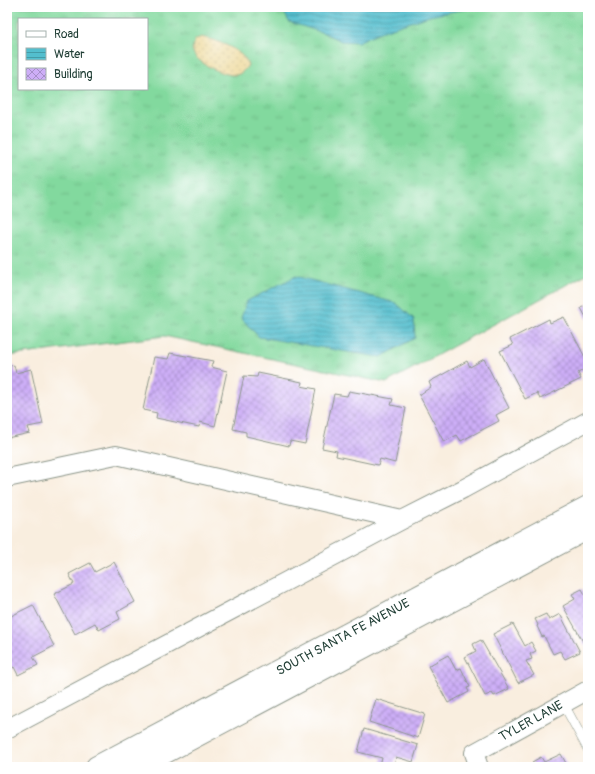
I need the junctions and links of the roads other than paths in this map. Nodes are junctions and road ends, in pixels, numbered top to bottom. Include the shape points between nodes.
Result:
1 (588, 421) edge
2 (7, 478) edge
3 (588, 506) edge
4 (402, 520) junction
5 (588, 528) edge
6 (588, 690) edge
7 (563, 703) junction
8 (7, 729) edge
9 (588, 749) edge
10 (476, 760) edge
11 (142, 766) edge
12 (97, 767) edge

1 - 4 street via 463,490
2 - 4 street via 116,455
3 - 12 main road, SOUTH SANTA FE AVENUE
4 - 8 street
5 - 11 main road, SOUTH SANTA FE AVENUE
6 - 7 street, TYLER LANE
7 - 9 lane
7 - 10 street, TYLER LANE

